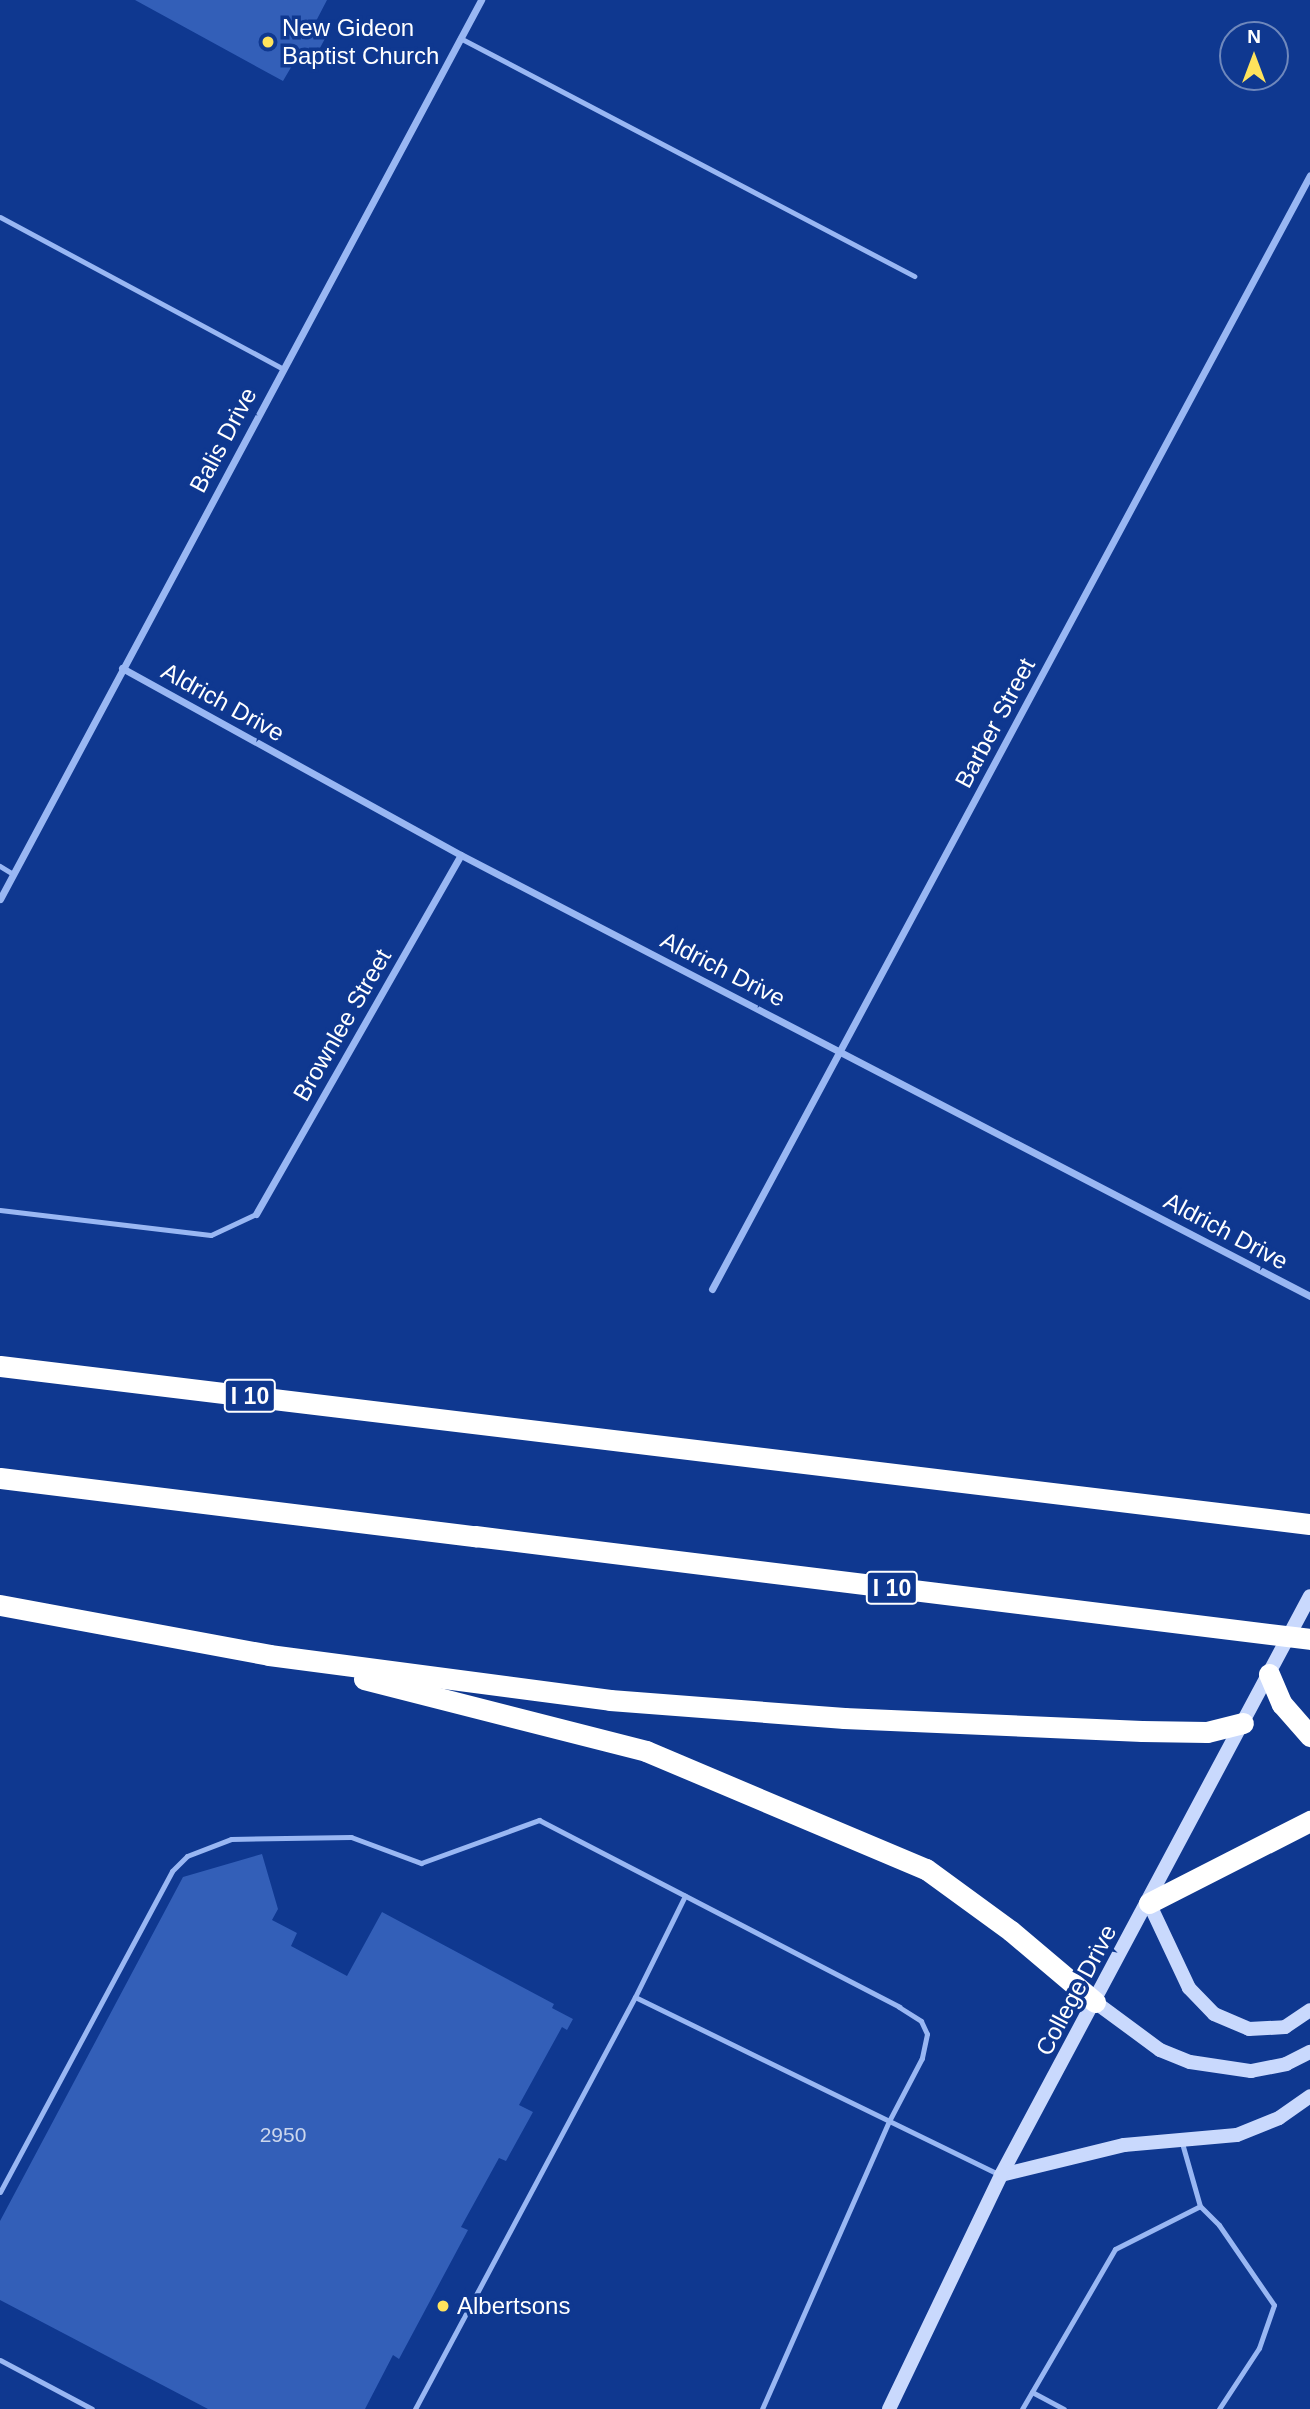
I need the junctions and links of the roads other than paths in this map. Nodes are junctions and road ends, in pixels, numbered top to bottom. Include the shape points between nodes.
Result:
1 (481, 0) edge
2 (460, 38) junction
3 (1310, 175) edge
4 (0, 217) edge
5 (914, 276) dead end
6 (283, 369) junction
7 (122, 668) junction
8 (461, 855) junction
9 (0, 866) edge
10 (13, 874) junction
11 (0, 899) edge
12 (842, 1052) junction
13 (0, 1210) edge
14 (256, 1214) joint
15 (712, 1289) dead end
16 (1310, 1296) edge
17 (0, 1366) edge
18 (0, 1478) edge
19 (1310, 1524) edge
20 (1310, 1596) edge
21 (0, 1605) edge
22 (1310, 1639) edge
23 (269, 1655) junction
24 (1269, 1674) junction
25 (1243, 1723) junction
26 (1310, 1736) edge
27 (1310, 1821) edge
28 (685, 1896) junction
29 (1149, 1903) junction
30 (635, 1997) junction
31 (1095, 2002) junction
32 (1310, 2010) edge
33 (1310, 2052) edge
34 (1310, 2096) edge
35 (888, 2121) junction
36 (1181, 2140) junction
37 (1001, 2175) junction
38 (0, 2192) edge
39 (1200, 2206) junction
40 (0, 2360) edge
41 (1032, 2392) junction
42 (92, 2409) edge
43 (415, 2409) edge
44 (762, 2409) edge
45 (889, 2409) edge
46 (1022, 2409) edge
47 (1064, 2409) edge
48 (1219, 2409) edge

1 - 2 street, Balis Drive
2 - 5 lane
2 - 6 street, Balis Drive
3 - 12 street, Barber Street
4 - 6 lane
6 - 7 street, Balis Drive
7 - 8 street, Aldrich Drive
7 - 10 street, Balis Drive
8 - 12 street, Aldrich Drive
8 - 14 street, Brownlee Street
9 - 10 lane
10 - 11 street, Balis Drive
12 - 15 street, Barber Street
12 - 16 street, Aldrich Drive
13 - 14 lane via 211,1235
17 - 19 highway, I 10
18 - 22 highway, I 10, bridge
20 - 24 street, College Drive
21 - 23 highway
23 - 25 highway via 610,1700 793,1714 1142,1731 1207,1732
23 - 31 highway via 646,1751 696,1772 926,1869 1011,1931
24 - 25 street, College Drive
24 - 26 highway via 1282,1704
25 - 29 street, College Drive
27 - 29 highway
28 - 30 lane
28 - 35 lane via 921,2021 927,2045
28 - 38 lane via 539,1821 421,1863 351,1837 231,1839 187,1856 166,1882
29 - 31 street, College Drive
29 - 32 street via 1189,1988 1214,2014 1249,2029 1285,2027
30 - 35 lane
30 - 43 lane
31 - 33 street via 1160,2050 1190,2062 1251,2071 1286,2064
31 - 37 street, College Drive
34 - 36 street via 1258,2128
35 - 37 lane
35 - 44 lane
36 - 37 street via 1124,2145
36 - 39 lane
37 - 45 street, College Drive
39 - 41 lane via 1115,2249
39 - 48 lane via 1219,2225 1274,2305 1259,2348
40 - 42 lane
41 - 46 lane
41 - 47 lane

